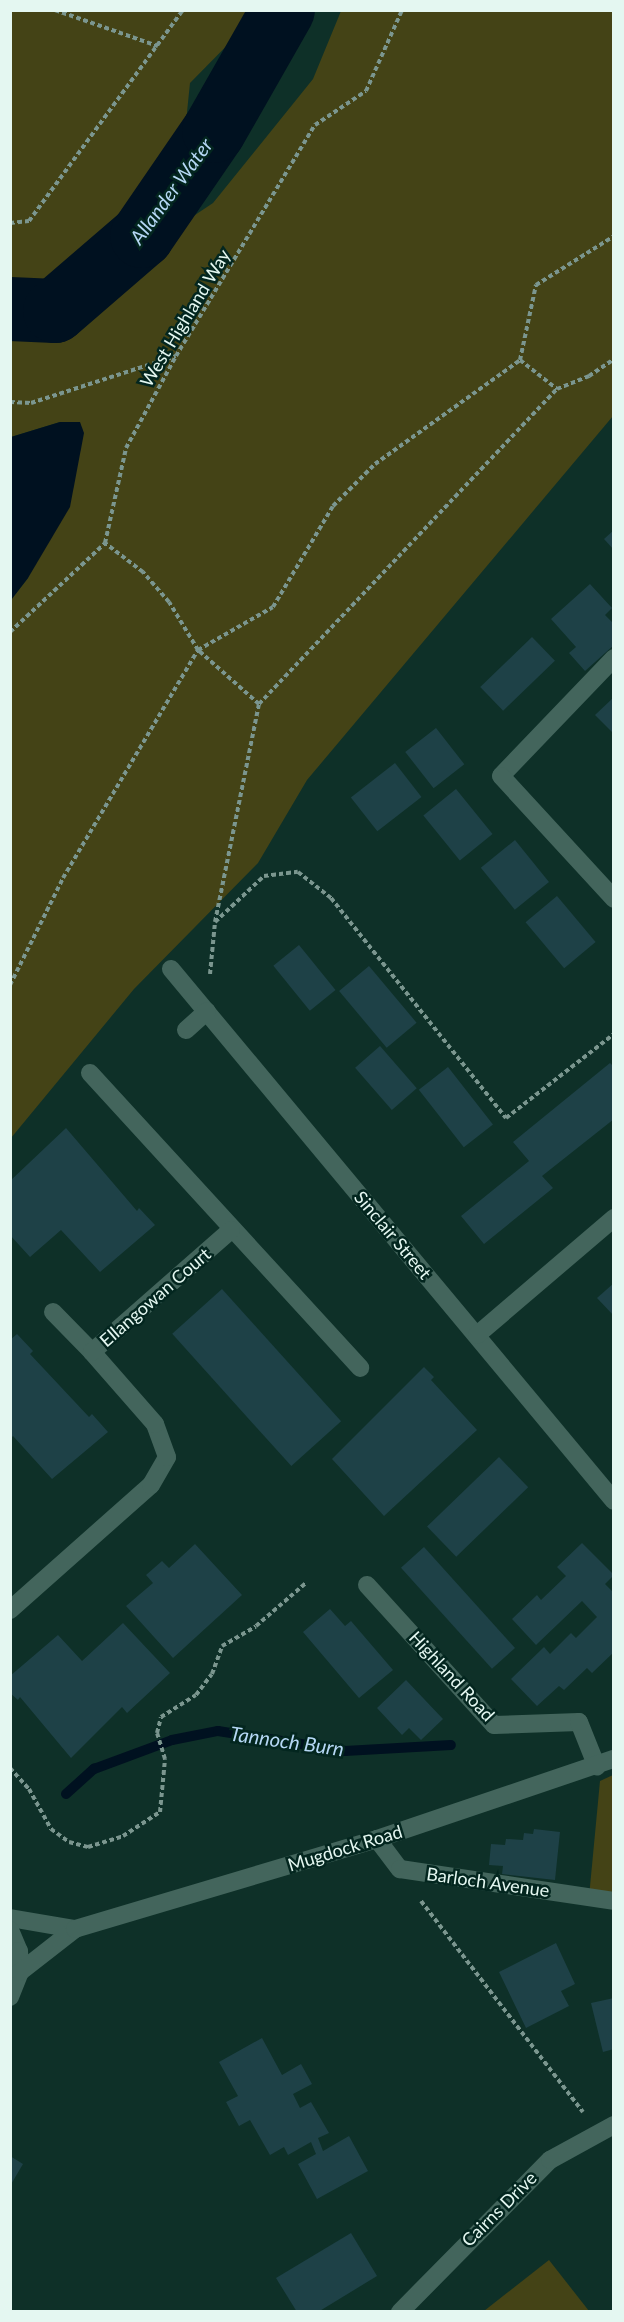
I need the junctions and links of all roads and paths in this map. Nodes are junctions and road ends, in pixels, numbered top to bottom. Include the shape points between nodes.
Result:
1 (55, 10) edge
2 (183, 10) edge
3 (402, 10) edge
4 (158, 46) junction
5 (10, 223) edge
6 (614, 236) edge
7 (176, 356) junction
8 (614, 359) edge
9 (520, 360) junction
10 (557, 389) junction
11 (10, 402) edge
12 (105, 543) junction
13 (10, 632) edge
14 (198, 650) junction
15 (614, 658) edge
16 (259, 704) junction
17 (614, 899) edge
18 (215, 922) junction
19 (171, 969) dead end
20 (10, 985) edge
21 (207, 1011) junction
22 (186, 1030) dead end
23 (614, 1034) edge
24 (90, 1073) dead end
25 (614, 1218) edge
26 (231, 1230) junction
27 (53, 1312) dead end
28 (477, 1335) junction
29 (92, 1352) junction
30 (360, 1368) dead end
31 (614, 1501) edge
32 (307, 1582) dead end
33 (367, 1585) dead end
34 (10, 1610) edge
35 (605, 1763) edge
36 (10, 1768) edge
37 (377, 1839) junction
38 (413, 1891) dead end
39 (614, 1900) edge
40 (10, 1918) edge
41 (75, 1929) junction
42 (10, 1930) edge
43 (20, 1972) junction
44 (10, 1997) edge
45 (580, 2105) dead end
46 (614, 2125) edge
47 (400, 2312) edge

1 - 4 path
2 - 4 path
3 - 7 path, West Highland Way via 366,91 315,125
4 - 5 path via 29,221
6 - 9 path via 536,285
7 - 11 path via 32,403
7 - 12 path, West Highland Way via 126,448
8 - 10 path via 589,376
9 - 10 path
9 - 14 path via 375,464 333,506 273,607
10 - 16 path
12 - 13 path
12 - 14 path via 143,572 163,594
14 - 16 path
14 - 20 path via 63,878
15 - 17 street via 501,776
16 - 18 path
18 - 21 path
18 - 23 path via 264,876 298,872 332,898 506,1118
19 - 21 street, Sinclair Street
21 - 22 street
21 - 28 street, Sinclair Street
24 - 26 street
25 - 28 street
26 - 29 street, Ellangowan Court
26 - 30 street
27 - 29 street
28 - 31 street, Sinclair Street
29 - 34 street, Ellangowan Court via 155,1424 167,1457 151,1485
32 - 36 path via 256,1626 222,1646 212,1674 196,1695 161,1718 158,1733 165,1759 160,1812 123,1836 88,1847 69,1842 51,1829 28,1789
33 - 35 street, Highland Road via 494,1725 579,1722
35 - 37 street, Mugdock Road
37 - 39 street, Barloch Avenue via 400,1869
37 - 41 street, Mugdock Road
38 - 45 path
40 - 41 street, Mugdock Road
41 - 43 street, Mugdock Road
42 - 43 street via 20,1951
43 - 44 street
46 - 47 street, Cairns Drive via 550,2160

